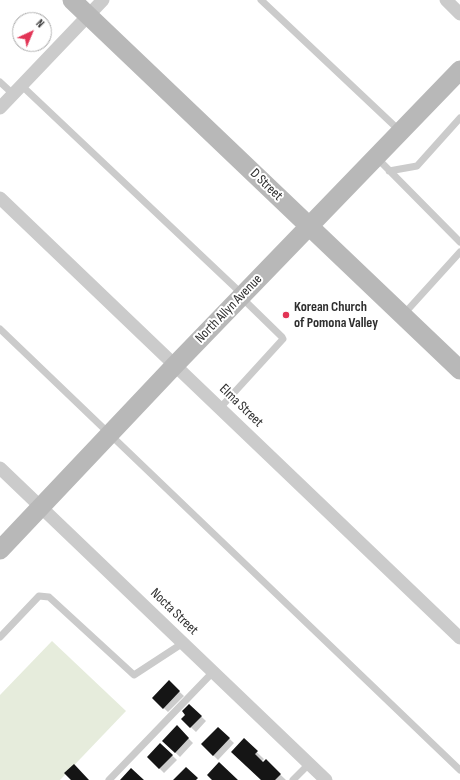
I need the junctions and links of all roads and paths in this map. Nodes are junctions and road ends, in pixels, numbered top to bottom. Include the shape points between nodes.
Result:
1 (72, 0) edge
2 (103, 0) edge
3 (261, 0) edge
4 (446, 0) edge
5 (460, 14) edge
6 (89, 16) junction
7 (460, 70) edge
8 (0, 82) edge
9 (17, 90) junction
10 (0, 108) edge
11 (460, 118) edge
12 (401, 132) junction
13 (382, 164) junction
14 (0, 198) edge
15 (310, 226) junction
16 (460, 242) edge
17 (460, 252) edge
18 (242, 296) junction
19 (403, 315) junction
20 (0, 329) edge
21 (175, 365) junction
22 (460, 370) edge
23 (220, 408) junction
24 (110, 434) junction
25 (0, 468) edge
26 (41, 507) junction
27 (0, 550) edge
28 (0, 637) edge
29 (460, 638) edge
30 (182, 643) junction
31 (213, 672) junction
32 (309, 764) junction
33 (460, 770) edge
34 (109, 780) edge
35 (293, 780) edge
36 (326, 780) edge

1 - 6 street, D Street
2 - 6 street
3 - 12 lane
4 - 5 street
6 - 9 street
6 - 15 street, D Street
7 - 12 street, North Allyn Avenue
8 - 9 lane
9 - 10 street
9 - 18 lane
11 - 13 lane via 417,166
12 - 13 street, North Allyn Avenue
13 - 15 street, North Allyn Avenue
13 - 16 lane
14 - 21 street, Elma Street
15 - 18 street, North Allyn Avenue
15 - 19 street, D Street
17 - 19 lane
18 - 21 street, North Allyn Avenue
18 - 23 lane via 283,340
19 - 22 street, D Street
20 - 24 lane
21 - 23 street, Elma Street
21 - 24 street, North Allyn Avenue
23 - 29 street, Elma Street
24 - 26 street, North Allyn Avenue
24 - 33 lane
25 - 26 street, Nocta Street
26 - 27 street, North Allyn Avenue
26 - 30 street, Nocta Street
28 - 30 lane via 39,596 50,597 134,675
30 - 31 street, Nocta Street
31 - 32 street, Nocta Street
31 - 34 lane
32 - 35 lane
32 - 36 street, Nocta Street

